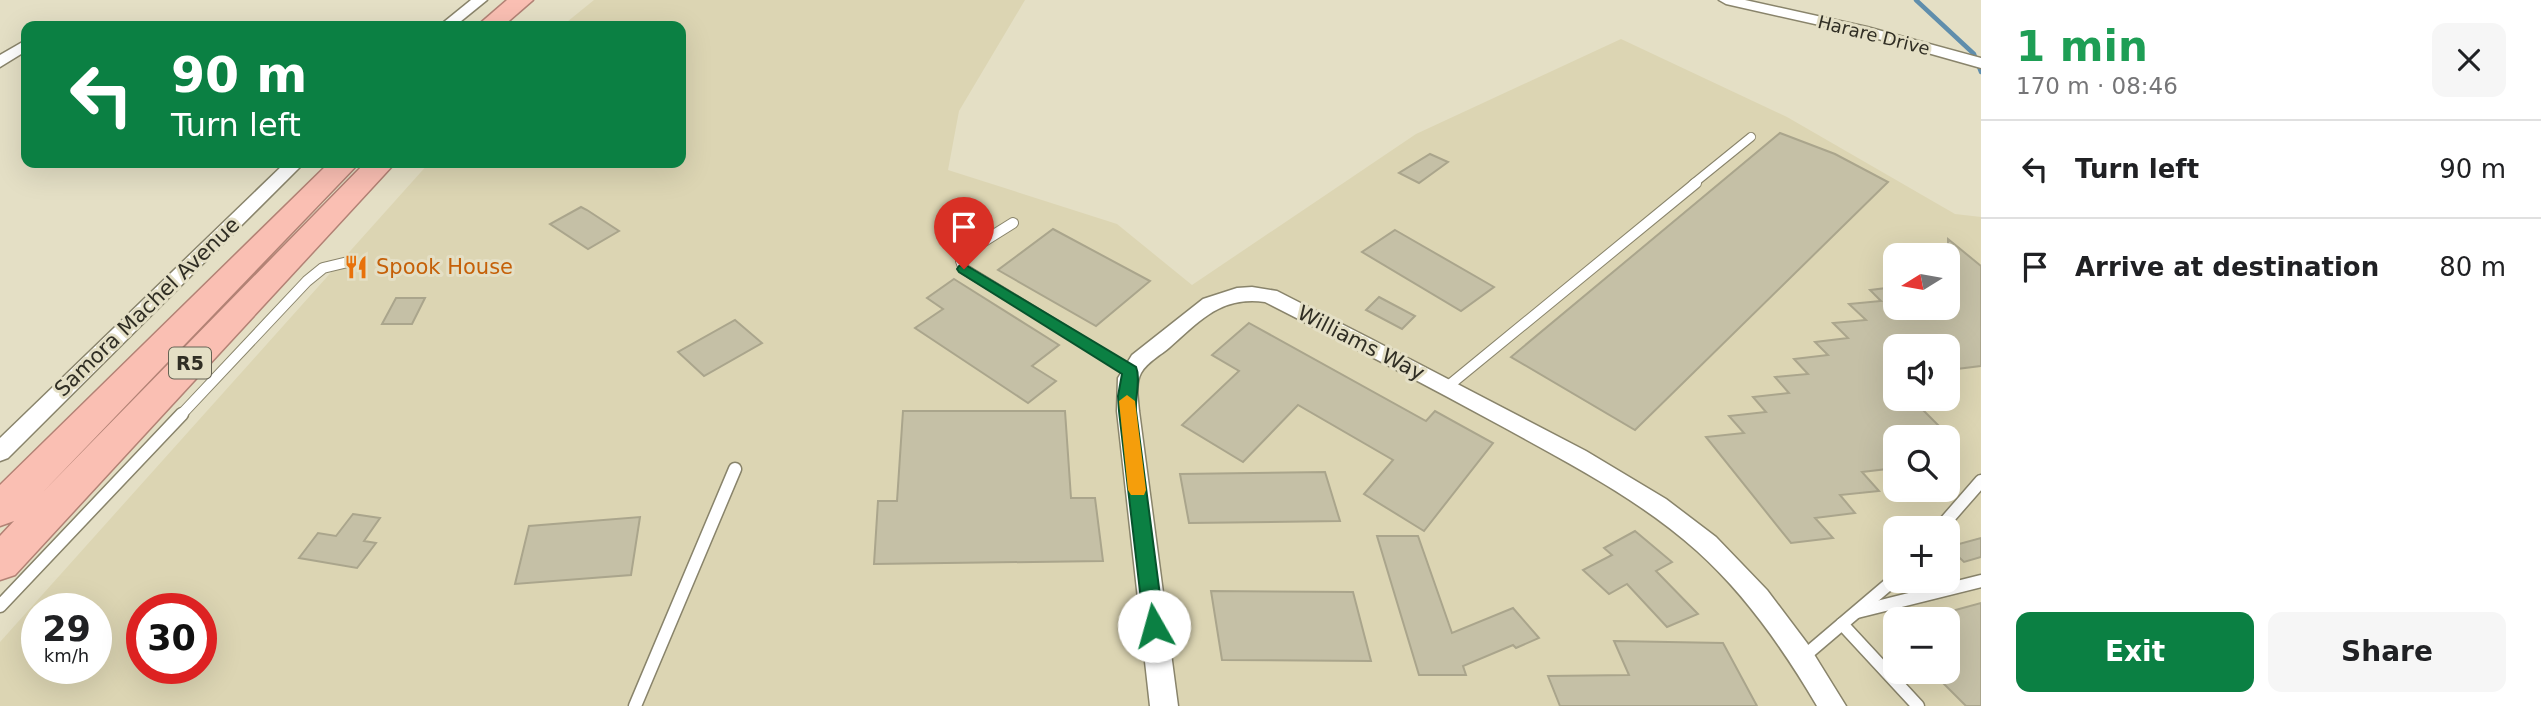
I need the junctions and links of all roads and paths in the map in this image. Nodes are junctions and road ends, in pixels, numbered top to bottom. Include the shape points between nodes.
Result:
1 (480, 0) edge
2 (1726, 0) edge
3 (532, 3) edge
4 (453, 21) edge
5 (498, 21) edge
6 (520, 21) edge
7 (21, 47) edge
8 (0, 62) edge
9 (1981, 63) edge
10 (1751, 136) dead end
11 (290, 168) edge
12 (340, 168) edge
13 (376, 168) edge
14 (1013, 223) dead end
15 (352, 261) dead end
16 (1130, 371) junction
17 (1447, 387) junction
18 (0, 452) edge
19 (735, 469) dead end
20 (1981, 481) edge
21 (1, 508) edge
22 (46, 516) junction
23 (1950, 516) edge
24 (0, 563) edge
25 (1981, 581) edge
26 (1883, 589) edge
27 (0, 606) edge
28 (1857, 612) junction
29 (1842, 624) junction
30 (1802, 658) junction
31 (635, 706) edge
32 (1164, 706) edge
33 (1832, 706) edge
34 (1918, 706) edge

1 - 4 street
2 - 9 street, Harare Drive via 1867,31
3 - 5 highway
3 - 6 highway
7 - 8 street
10 - 17 lane
11 - 18 street, Samora Machel Avenue
12 - 21 highway, R5
13 - 22 highway, R5
14 - 16 lane via 965,253 964,269
15 - 27 lane via 323,268 307,281
16 - 17 street, Williams Way via 1207,304 1238,293 1256,293
16 - 32 street via 1126,396
17 - 30 street, Williams Way via 1598,468 1669,515 1729,565
19 - 31 lane
20 - 23 lane
21 - 22 street
22 - 24 highway, R5
25 - 28 lane
26 - 28 lane
28 - 29 lane
29 - 30 lane
29 - 34 lane
30 - 33 street, Williams Way

